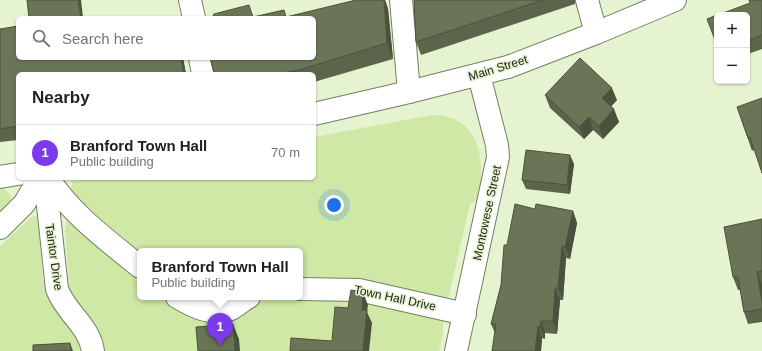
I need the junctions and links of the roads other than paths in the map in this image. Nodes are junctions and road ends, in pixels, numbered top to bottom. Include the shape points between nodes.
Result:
1 (190, 0) edge
2 (401, 0) edge
3 (587, 0) edge
4 (675, 0) edge
5 (194, 16) edge
6 (596, 33) junction
7 (200, 60) edge
8 (203, 72) edge
9 (479, 74) junction
10 (409, 92) junction
11 (316, 114) edge
12 (16, 174) edge
13 (0, 177) edge
14 (39, 180) edge
15 (45, 180) edge
16 (49, 180) edge
17 (0, 228) edge
18 (137, 264) edge
19 (303, 289) edge
20 (183, 300) edge
21 (244, 300) edge
22 (465, 314) junction
23 (93, 351) edge
24 (456, 351) edge

1 - 5 street
2 - 10 street
3 - 6 street
4 - 6 street, Main Street
6 - 9 street, Main Street via 508,67
7 - 8 street
9 - 10 street, Main Street
9 - 22 street, Montowese Street via 498,157
10 - 11 street, Main Street
12 - 13 street
14 - 17 street via 24,204
15 - 23 street, Taintor Drive via 57,289 86,332
16 - 18 street via 76,213
19 - 22 street, Town Hall Drive via 359,290
20 - 21 street via 202,309 218,312 230,309
22 - 24 street, Montowese Street

